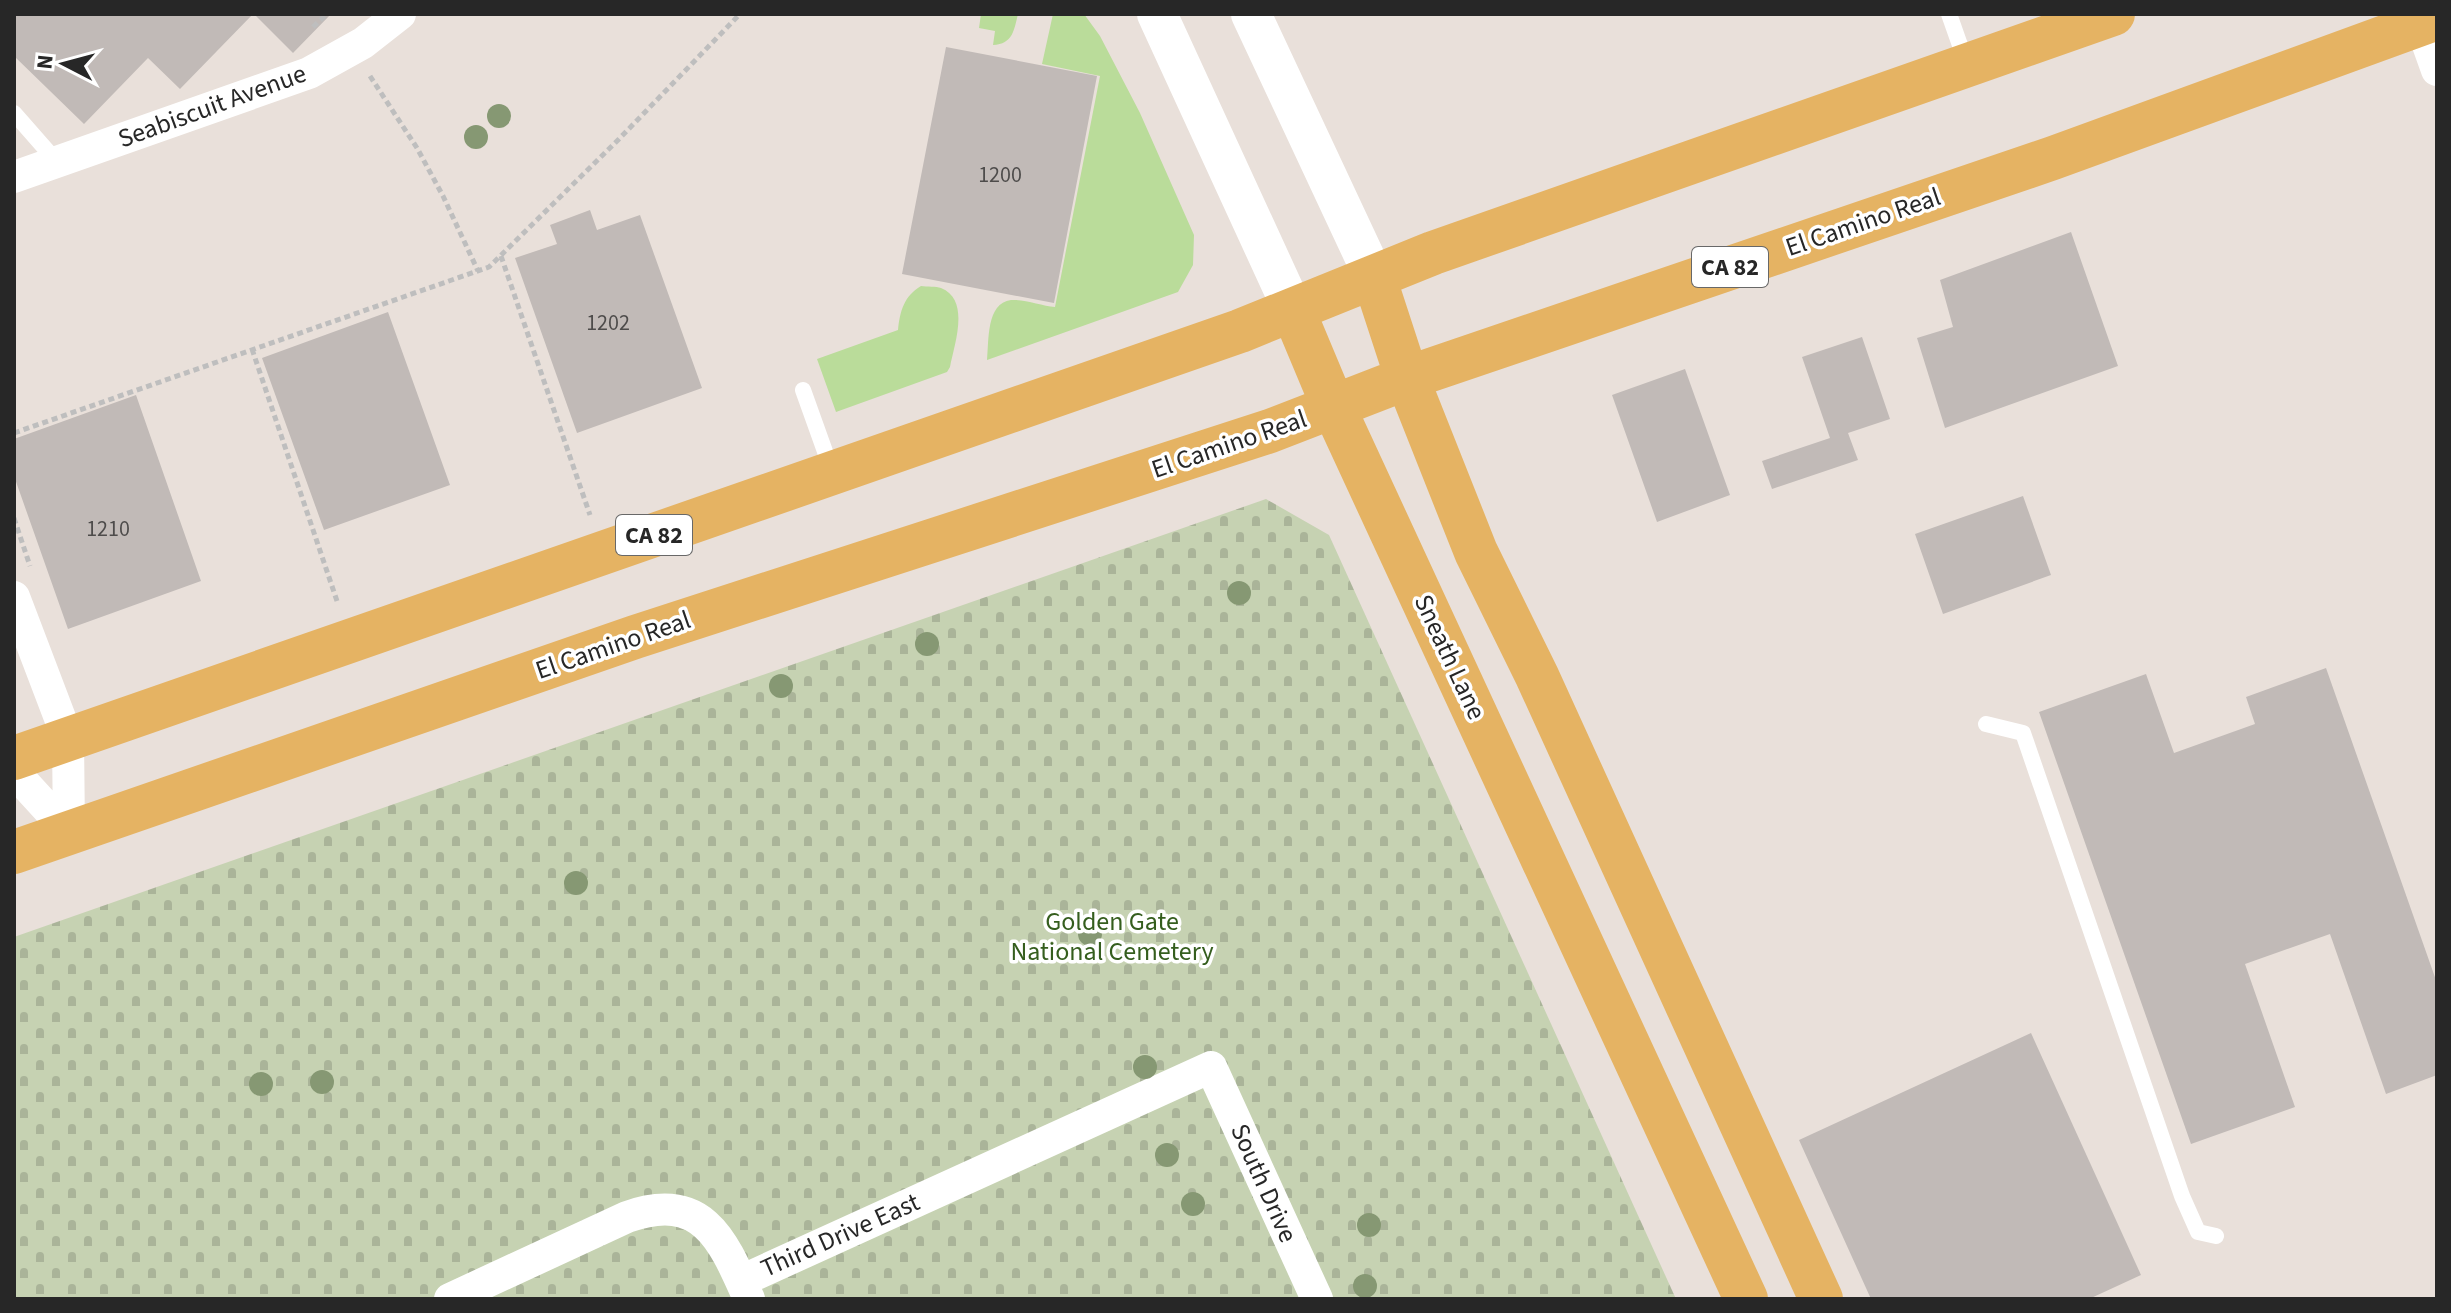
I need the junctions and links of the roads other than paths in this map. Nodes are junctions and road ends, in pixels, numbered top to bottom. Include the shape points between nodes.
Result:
1 (400, 14) edge
2 (1157, 14) edge
3 (1251, 14) edge
4 (1949, 14) edge
5 (2113, 14) edge
6 (2425, 18) edge
7 (1967, 65) junction
8 (2437, 70) edge
9 (14, 113) edge
10 (57, 162) junction
11 (14, 177) edge
12 (1374, 277) junction
13 (1293, 310) junction
14 (1407, 378) junction
15 (803, 390) dead end
16 (1334, 408) junction
17 (833, 473) junction
18 (14, 597) edge
19 (1986, 724) dead end
20 (68, 739) junction
21 (14, 758) edge
22 (14, 772) edge
23 (69, 832) junction
24 (14, 852) edge
25 (1211, 1067) joint
26 (2216, 1236) dead end
27 (745, 1290) edge
28 (450, 1299) edge
29 (1317, 1299) edge
30 (1746, 1299) edge
31 (1821, 1299) edge

1 - 10 street, Seabiscuit Avenue via 363,43 309,73
2 - 13 street, Sneath Lane
3 - 12 street
4 - 7 lane
5 - 7 main road, CA 82
6 - 8 street
6 - 14 main road, El Camino Real / CA 82 via 2053,158
7 - 12 main road, CA 82
9 - 10 lane
10 - 11 street, Seabiscuit Avenue
12 - 13 main road, CA 82
12 - 14 main road
13 - 16 main road, Sneath Lane
13 - 17 main road, CA 82
14 - 16 main road, El Camino Real / CA 82
14 - 31 main road via 1476,552
15 - 17 lane
16 - 23 main road, El Camino Real / CA 82 via 635,637
16 - 30 main road, Sneath Lane
17 - 20 main road, CA 82
18 - 20 street
19 - 26 lane via 2023,733 2182,1196 2198,1232
20 - 21 main road, CA 82
20 - 23 street
22 - 23 street
23 - 24 main road, El Camino Real / CA 82
25 - 27 street, Third Drive East
25 - 29 street, South Drive
27 - 28 street, Third Drive East via 726,1248 709,1227 665,1209 627,1217

